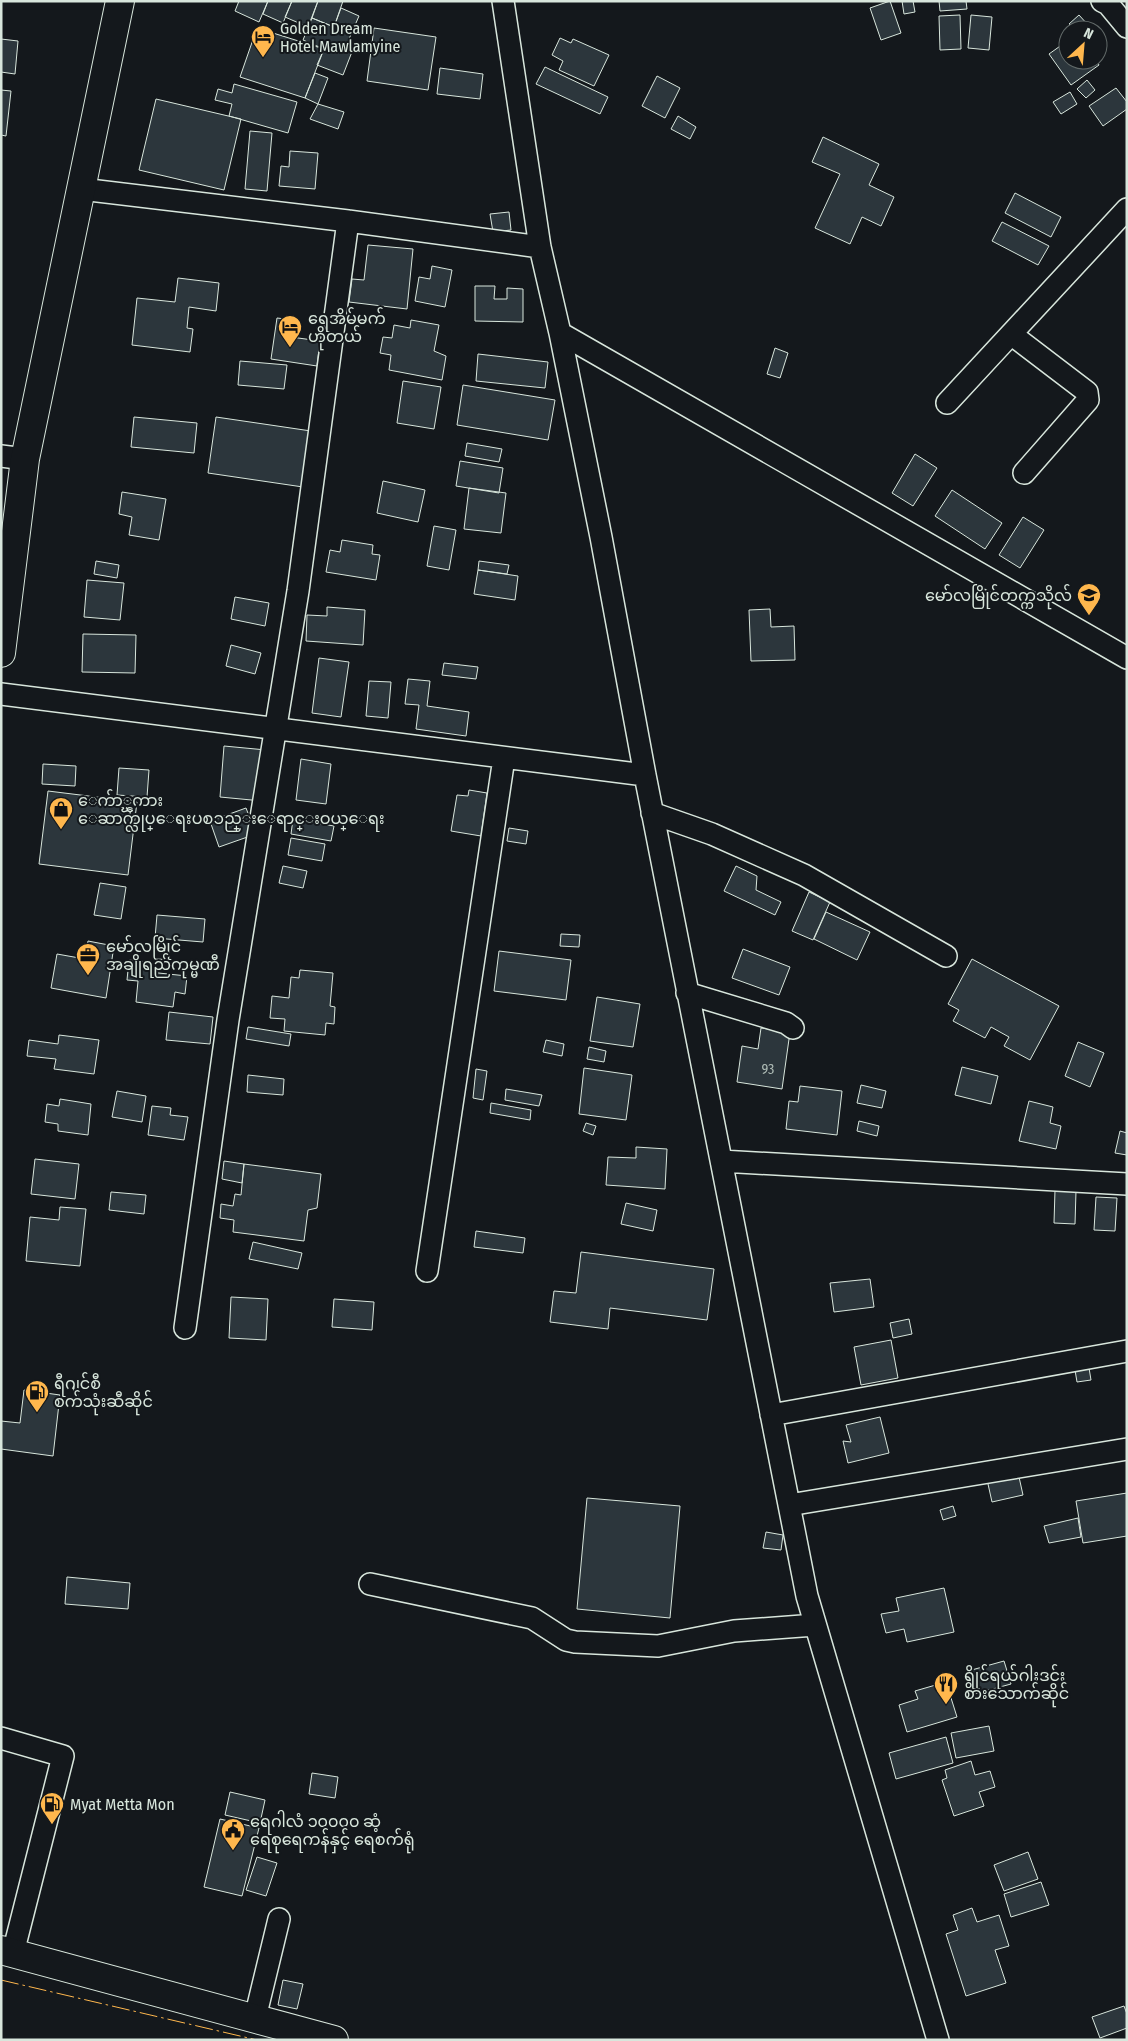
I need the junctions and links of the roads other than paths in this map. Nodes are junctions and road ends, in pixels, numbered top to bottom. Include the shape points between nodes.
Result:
1 (120, 1) edge
2 (503, 1) edge
3 (1102, 1) edge
4 (1127, 27) edge
5 (80, 189) junction
6 (1127, 209) edge
7 (348, 220) junction
8 (540, 247) junction
9 (560, 333) junction
10 (1011, 334) junction
11 (947, 403) dead end
12 (13, 457) edge
13 (1024, 473) dead end
14 (1, 653) edge
15 (1127, 658) edge
16 (1, 694) edge
17 (275, 730) junction
18 (504, 758) junction
19 (645, 776) junction
20 (652, 814) junction
21 (946, 956) dead end
22 (688, 993) junction
23 (793, 1028) dead end
24 (721, 1162) junction
25 (1127, 1184) edge
26 (427, 1271) dead end
27 (184, 1328) dead end
28 (1127, 1351) edge
29 (771, 1415) junction
30 (1127, 1450) edge
31 (789, 1505) junction
32 (370, 1584) dead end
33 (815, 1625) junction
34 (1, 1738) edge
35 (279, 1919) dead end
36 (7, 1951) edge
37 (255, 2018) junction
38 (334, 2040) edge
39 (938, 2040) edge

1 - 5 main road
2 - 8 street
3 - 4 street
5 - 7 street
5 - 12 main road
6 - 10 street
7 - 8 street
7 - 17 street via 298,591
8 - 9 street
9 - 15 street
9 - 19 street
10 - 11 street
10 - 13 street via 1087,392 1088,400
12 - 14 main road
16 - 17 street
17 - 18 street
17 - 27 street via 228,1020
18 - 19 street
18 - 26 street
19 - 20 street
20 - 21 street via 712,834 804,875
20 - 22 street
22 - 23 street via 786,1023
22 - 24 street
24 - 25 street
24 - 29 street
28 - 29 street
29 - 31 street
30 - 31 street
31 - 33 street
32 - 33 street via 532,1618 566,1640 575,1642 658,1646 734,1631
33 - 39 street
34 - 36 street via 63,1756
35 - 37 street
36 - 37 main road
37 - 38 main road

